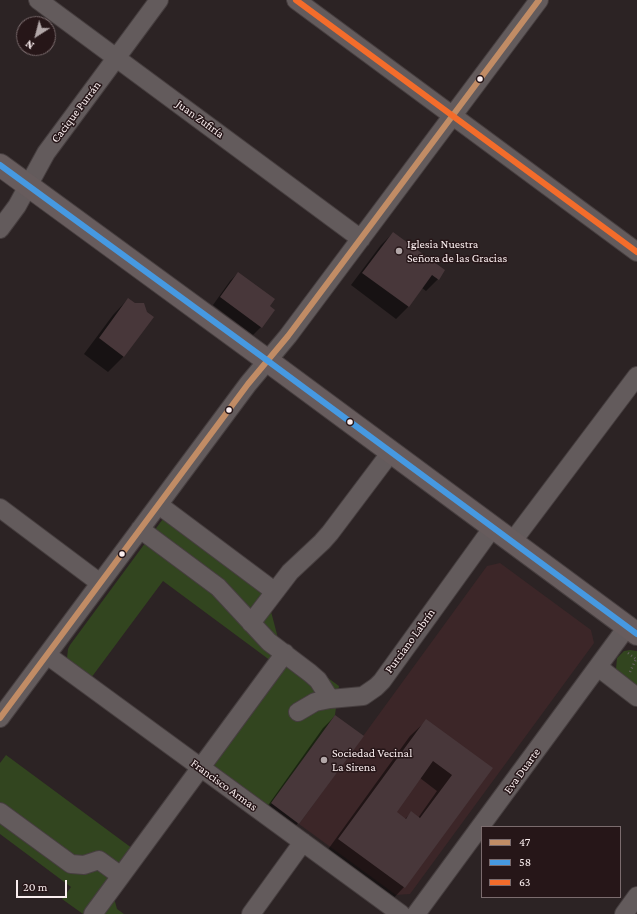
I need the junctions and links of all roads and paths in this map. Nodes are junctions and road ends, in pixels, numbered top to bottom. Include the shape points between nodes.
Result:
1 (38, 0) edge
2 (159, 0) edge
3 (296, 0) edge
4 (539, 0) edge
5 (116, 58) junction
6 (453, 116) junction
7 (0, 165) edge
8 (28, 185) junction
9 (0, 229) edge
10 (361, 239) junction
11 (637, 252) edge
12 (268, 361) junction
13 (637, 376) edge
14 (391, 452) junction
15 (159, 505) junction
16 (0, 508) edge
17 (493, 527) junction
18 (140, 529) junction
19 (512, 542) junction
20 (100, 583) junction
21 (274, 591) junction
22 (251, 623) junction
23 (630, 637) edge
24 (284, 653) junction
25 (47, 655) junction
26 (637, 660) edge
27 (598, 667) junction
28 (637, 697) edge
29 (330, 699) junction
30 (298, 712) dead end
31 (0, 718) edge
32 (201, 768) junction
33 (0, 812) edge
34 (303, 842) junction
35 (121, 876) junction
36 (637, 896) edge
37 (93, 914) edge
38 (251, 914) edge
39 (401, 914) edge
40 (416, 914) edge
41 (624, 914) edge

1 - 5 street, Juan Zufiría
2 - 5 street, Cacique Purrán
3 - 6 street
4 - 6 street
5 - 8 street, Cacique Purrán via 46,153
5 - 10 street, Juan Zufiría
6 - 10 street
6 - 11 street
7 - 8 main road
8 - 9 street, Cacique Purrán
8 - 12 main road
10 - 12 street
12 - 14 main road
12 - 15 street via 248,384
13 - 19 street
14 - 17 main road
14 - 21 street via 330,533
15 - 18 street
15 - 21 street
16 - 20 street
17 - 19 main road
17 - 29 street, Purciano Labrín via 376,687 363,696
18 - 20 street
18 - 22 street via 218,587
19 - 23 main road
20 - 25 street
21 - 22 street
22 - 24 street
23 - 26 path
23 - 27 street, Eva Duarte
24 - 29 street via 318,680
24 - 32 street
25 - 31 street
25 - 32 street, Francisco Armas
27 - 28 street
27 - 40 street, Eva Duarte
29 - 30 street, Purciano Labrín via 315,702
32 - 34 street, Francisco Armas
32 - 35 street
33 - 35 street via 71,864 84,865 99,860
34 - 38 street
34 - 39 street, Francisco Armas
35 - 37 street
36 - 41 street

